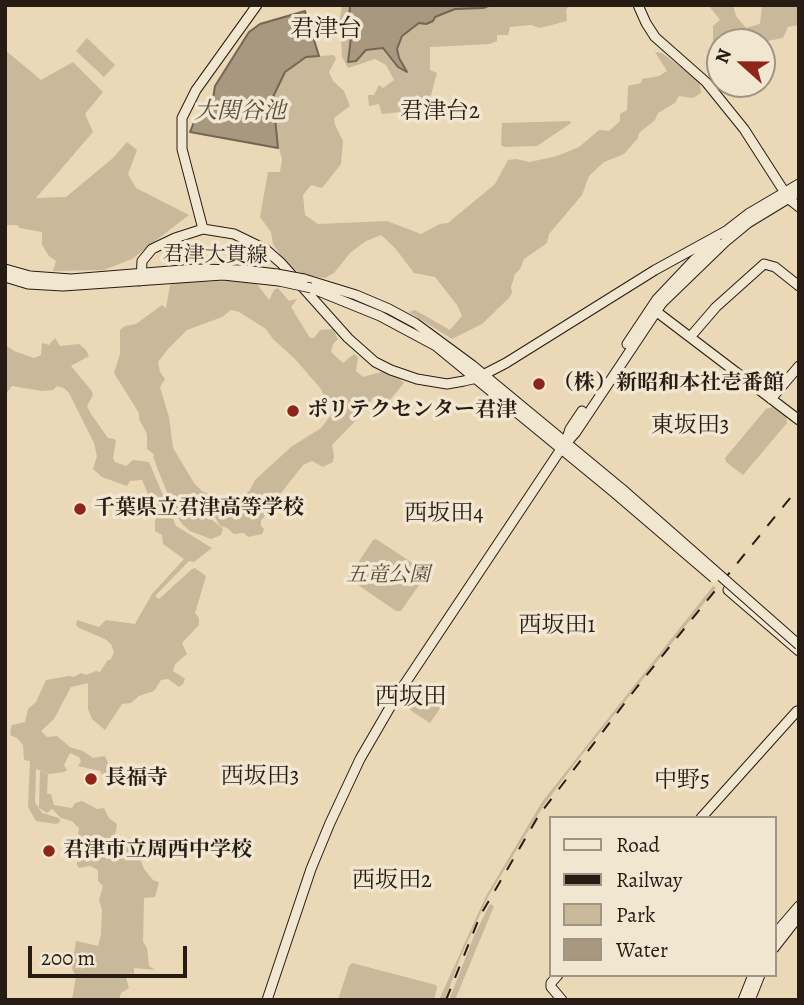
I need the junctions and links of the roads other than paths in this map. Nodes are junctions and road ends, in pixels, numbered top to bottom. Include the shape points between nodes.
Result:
1 (257, 5) edge
2 (638, 5) edge
3 (794, 193) edge
4 (799, 207) edge
5 (203, 229) junction
6 (726, 232) junction
7 (663, 266) junction
8 (693, 267) junction
9 (5, 269) edge
10 (5, 277) edge
11 (141, 277) junction
12 (278, 277) junction
13 (799, 286) edge
14 (654, 310) junction
15 (691, 336) junction
16 (799, 366) edge
17 (480, 377) junction
18 (771, 399) junction
19 (799, 420) edge
20 (563, 446) junction
21 (619, 492) junction
22 (799, 645) edge
23 (799, 651) edge
24 (797, 711) edge
25 (703, 816) edge
26 (799, 906) edge
27 (799, 916) edge
28 (776, 933) edge
29 (776, 945) edge
30 (556, 977) edge
31 (752, 977) edge
32 (759, 977) edge
33 (267, 1000) edge
34 (562, 1000) edge
35 (743, 1000) edge
36 (750, 1000) edge

1 - 5 street via 196,90 183,118 182,149
2 - 3 street via 655,37 706,82
3 - 4 street
3 - 6 street via 748,214
3 - 8 street
5 - 11 street via 152,249 144,258
5 - 17 street via 234,234 265,249 375,362 438,383
6 - 7 street
6 - 8 street
7 - 8 street
7 - 17 street
8 - 14 street
9 - 11 street, 君津大貫線 via 71,279
10 - 11 street, 君津大貫線 via 63,286
11 - 12 street, 君津大貫線 via 222,269
12 - 17 street, 君津大貫線, bridge via 411,332
12 - 17 street, 君津大貫線, bridge via 304,279 396,312 441,341
13 - 15 street via 764,264
14 - 15 street
14 - 20 street
15 - 18 street
16 - 18 street
17 - 20 street
18 - 19 street
20 - 21 street
20 - 33 street via 393,701 360,759 311,869
21 - 22 street, bridge
21 - 23 street, bridge
24 - 25 street
26 - 28 street
27 - 29 street
30 - 34 street via 551,987
31 - 35 street
32 - 36 street

